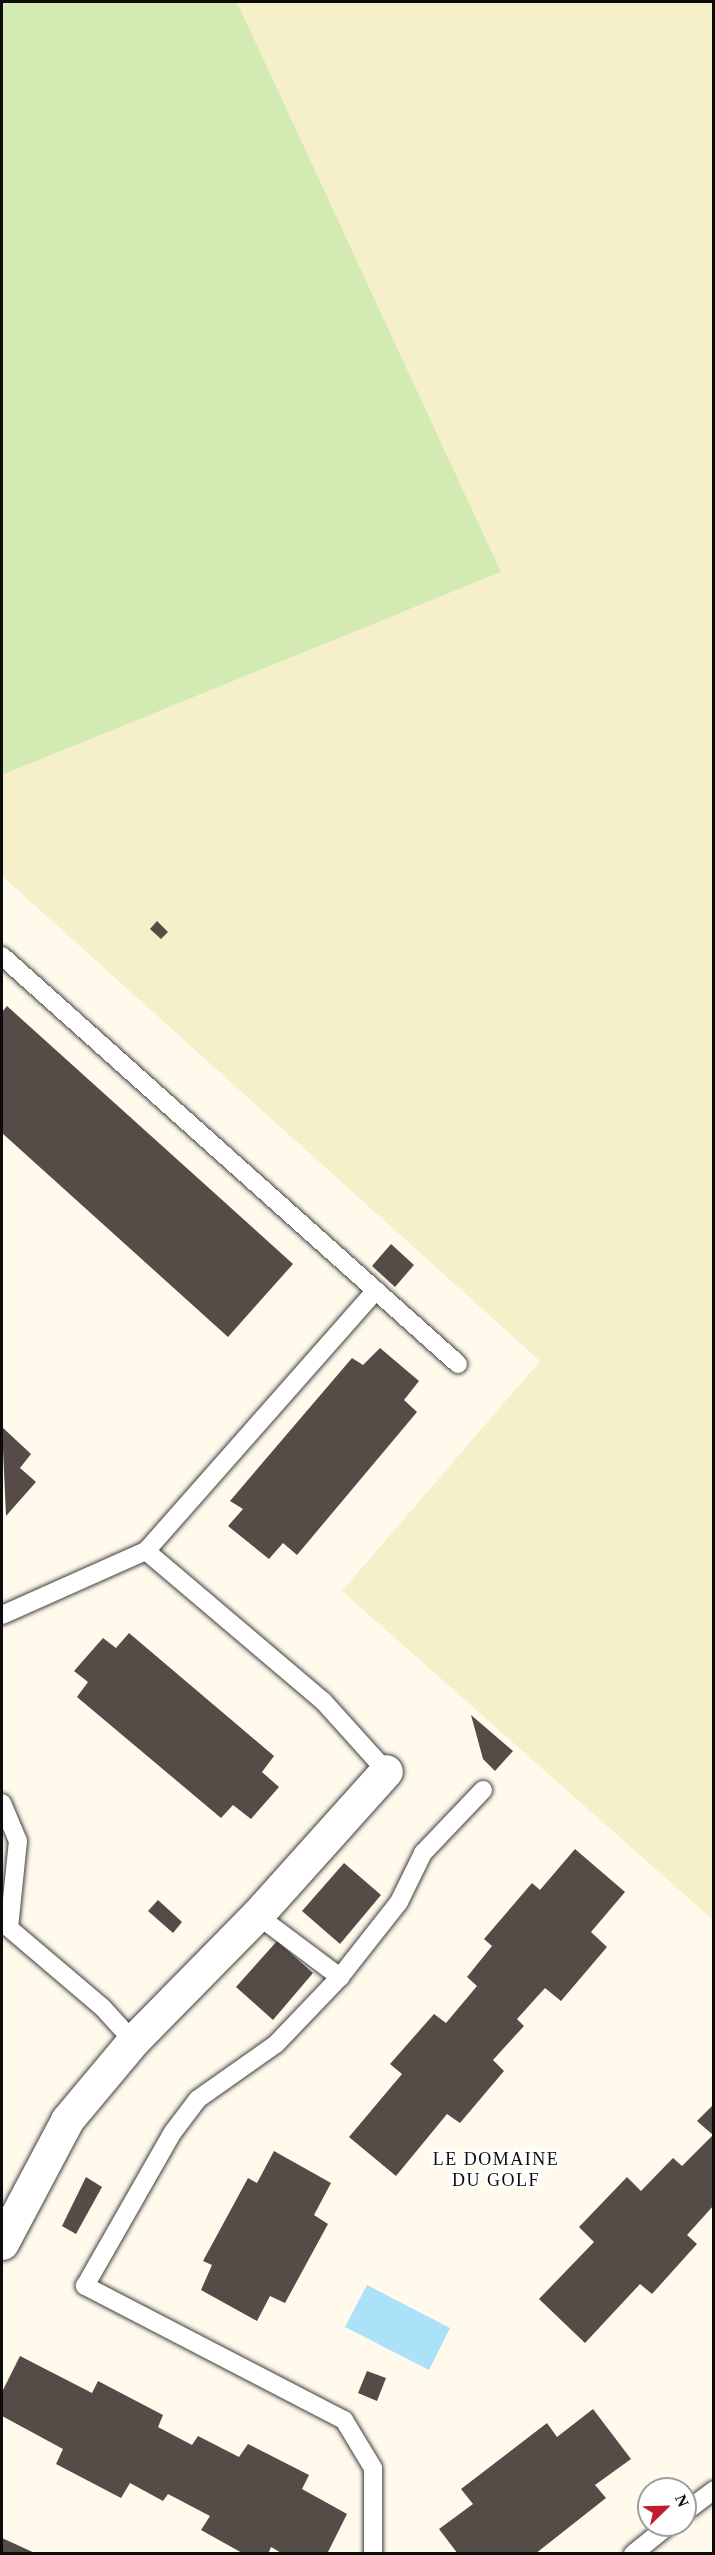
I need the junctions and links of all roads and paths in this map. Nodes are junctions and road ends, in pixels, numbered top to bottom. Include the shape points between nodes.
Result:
1 (2, 956) edge
2 (374, 1292) junction
3 (458, 1364) dead end
4 (146, 1551) junction
5 (2, 1615) edge
6 (386, 1771) joint
7 (483, 1790) dead end
8 (2, 1803) edge
9 (257, 1915) junction
10 (5, 1930) edge
11 (340, 1977) junction
12 (133, 2042) junction
13 (2, 2243) edge
14 (714, 2490) edge
15 (697, 2503) edge
16 (654, 2537) edge
17 (373, 2553) edge
18 (633, 2553) edge

1 - 2 lane
2 - 3 lane
2 - 4 lane
4 - 5 lane
4 - 6 lane via 323,1701
6 - 9 street
7 - 11 lane via 423,1853 399,1902
8 - 10 lane via 18,1841
9 - 11 lane
9 - 12 street
10 - 12 lane via 103,2008
11 - 17 lane via 276,2044 198,2099 172,2133 85,2286 344,2420 374,2468
12 - 13 street via 67,2120
14 - 15 lane
16 - 18 lane

